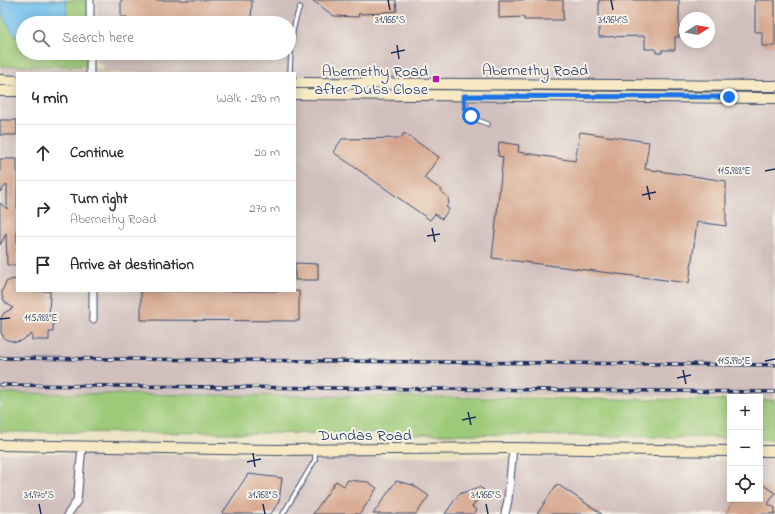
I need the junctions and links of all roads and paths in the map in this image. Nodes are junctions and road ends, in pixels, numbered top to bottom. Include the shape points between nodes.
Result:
1 (90, 0) edge
2 (300, 7) dead end
3 (90, 16) edge
4 (296, 17) edge
5 (90, 60) edge
6 (290, 60) edge
7 (90, 72) edge
8 (290, 72) edge
9 (0, 80) edge
10 (16, 80) edge
11 (296, 83) edge
12 (486, 84) junction
13 (729, 86) junction
14 (775, 86) edge
15 (0, 91) edge
16 (16, 91) edge
17 (296, 94) edge
18 (464, 96) junction
19 (485, 96) junction
20 (729, 97) junction
21 (775, 98) edge
22 (488, 124) dead end
23 (93, 292) edge
24 (93, 319) dead end
25 (0, 446) edge
26 (82, 447) junction
27 (513, 448) junction
28 (315, 449) junction
29 (727, 451) edge
30 (763, 451) edge
31 (775, 451) edge
32 (68, 514) edge
33 (283, 514) edge
34 (505, 514) edge

1 - 3 street
2 - 4 lane
5 - 7 street
6 - 8 lane
9 - 10 main road
11 - 12 main road, Abernethy Road
12 - 13 main road, Abernethy Road
12 - 19 main road
13 - 14 main road, Abernethy Road
13 - 20 main road
15 - 16 main road
17 - 18 main road, Abernethy Road
18 - 19 main road, Abernethy Road
18 - 22 lane via 465,108 471,116
19 - 20 main road, Abernethy Road
20 - 21 main road, Abernethy Road
23 - 24 street
25 - 26 main road, Dundas Road
26 - 28 main road, Dundas Road
26 - 32 street via 77,501
27 - 28 main road, Dundas Road
27 - 29 main road, Dundas Road
27 - 34 street
28 - 33 lane via 315,460
30 - 31 main road

